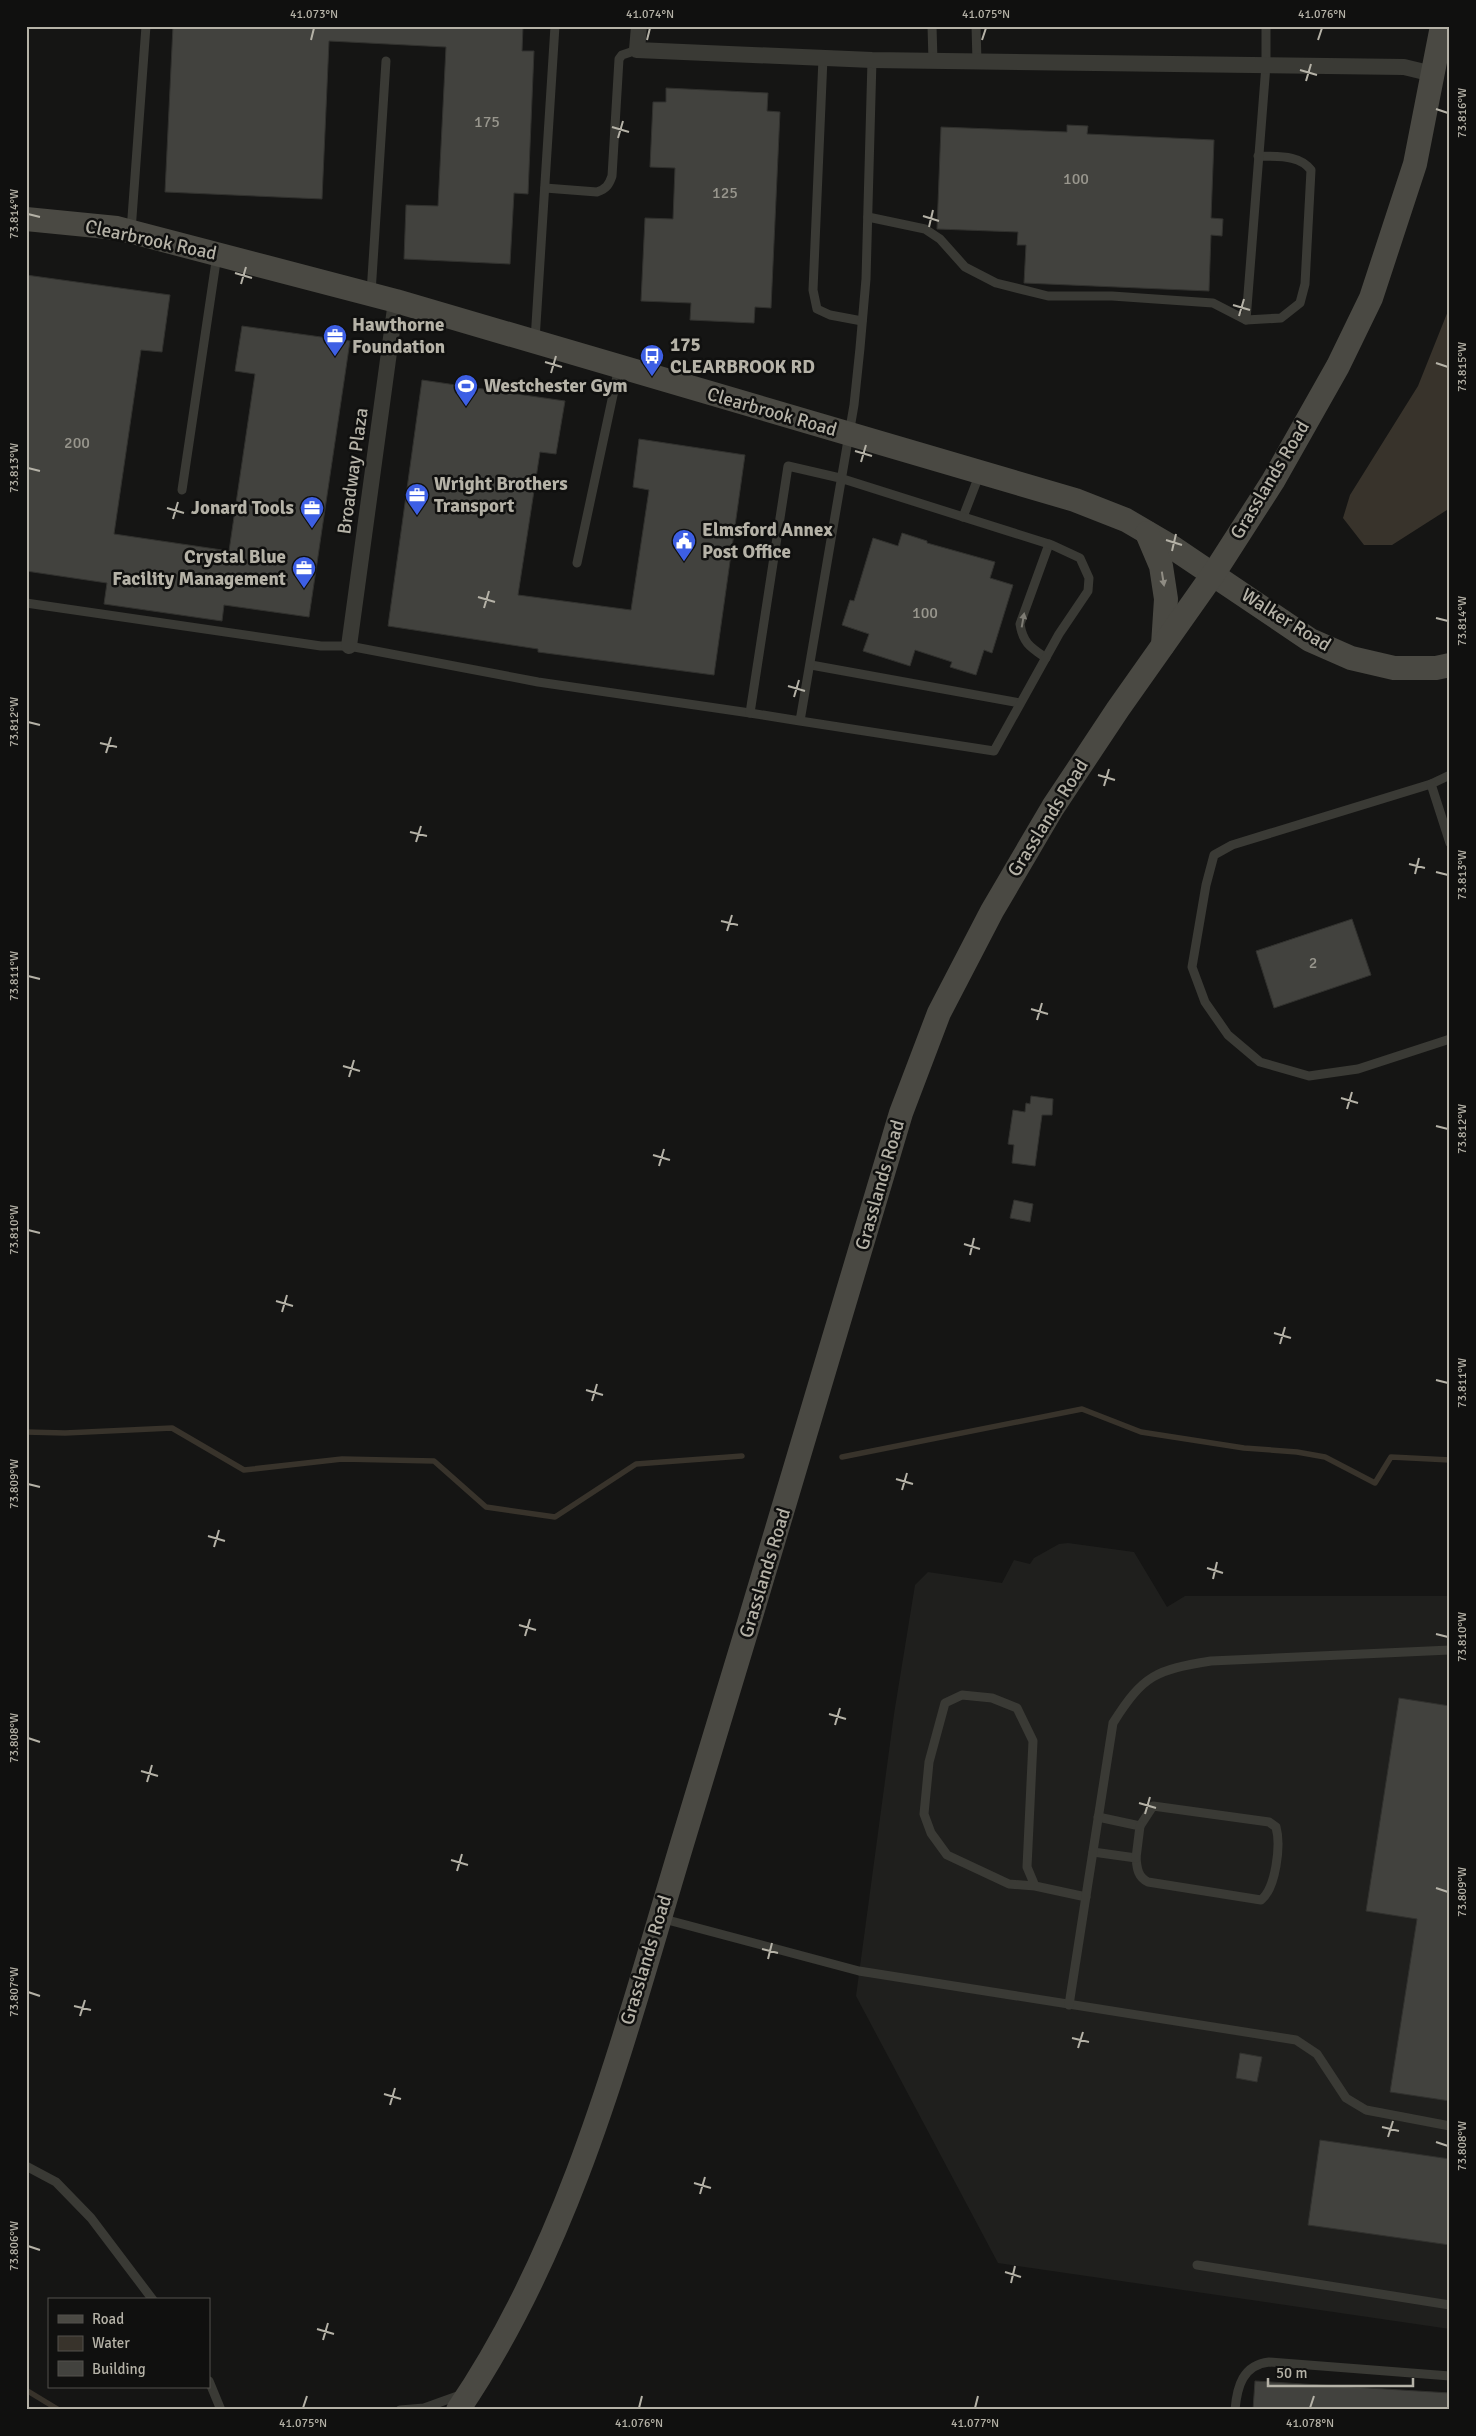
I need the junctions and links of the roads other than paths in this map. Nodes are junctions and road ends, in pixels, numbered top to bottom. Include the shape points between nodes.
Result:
1 (146, 26) edge
2 (556, 26) edge
3 (638, 26) edge
4 (932, 26) edge
5 (976, 26) edge
6 (1266, 26) edge
7 (1442, 26) edge
8 (637, 50) junction
9 (823, 58) junction
10 (872, 60) junction
11 (386, 61) dead end
12 (933, 61) junction
13 (977, 62) junction
14 (1266, 65) junction
15 (1433, 74) junction
16 (1258, 156) junction
17 (545, 188) junction
18 (868, 217) junction
19 (26, 219) edge
20 (131, 232) junction
21 (217, 253) junction
22 (371, 294) junction
23 (396, 300) junction
24 (1246, 320) junction
25 (862, 321) junction
26 (535, 342) junction
27 (619, 366) junction
28 (848, 434) junction
29 (980, 472) junction
30 (840, 478) junction
31 (182, 490) dead end
32 (963, 517) junction
33 (1147, 533) junction
34 (1049, 544) junction
35 (577, 563) dead end
36 (1214, 573) junction
37 (26, 603) edge
38 (1163, 645) junction
39 (349, 646) junction
40 (1046, 658) junction
41 (811, 665) junction
42 (1450, 665) edge
43 (1020, 704) junction
44 (750, 713) junction
45 (800, 721) junction
46 (1450, 775) edge
47 (1430, 784) junction
48 (1450, 843) edge
49 (1450, 1039) edge
50 (1450, 1650) edge
51 (1098, 1818) junction
52 (1140, 1826) junction
53 (1092, 1852) junction
54 (1136, 1858) junction
55 (1035, 1886) junction
56 (1086, 1897) junction
57 (660, 1917) junction
58 (1069, 2005) junction
59 (1450, 2126) edge
60 (26, 2166) edge
61 (1197, 2265) dead end
62 (151, 2298) edge
63 (1450, 2305) edge
64 (1450, 2376) edge
65 (210, 2383) edge
66 (464, 2401) edge
67 (221, 2410) edge
68 (400, 2410) edge
69 (1235, 2410) edge

1 - 20 lane
2 - 17 lane
3 - 8 street
4 - 12 lane
5 - 13 lane
6 - 14 lane
7 - 15 main road, Grasslands Road
8 - 9 street
8 - 17 lane via 619,59 609,185 597,192
9 - 10 street
9 - 25 lane via 813,290 817,309
10 - 12 street
10 - 18 lane
11 - 22 lane
12 - 13 street
13 - 14 street
14 - 15 street via 1404,67
14 - 16 lane
15 - 36 main road, Grasslands Road via 1415,164 1371,298 1338,366 1273,481
16 - 24 lane
16 - 24 lane via 1298,159 1311,170 1305,284 1300,303 1291,312 1281,318
17 - 26 lane
18 - 24 lane via 925,229 940,239 965,266 996,283 1048,296 1112,296 1213,303
18 - 25 lane
19 - 20 main road, Clearbrook Road
20 - 21 main road, Clearbrook Road
21 - 22 main road, Clearbrook Road
21 - 31 lane
22 - 23 main road, Clearbrook Road
23 - 26 main road, Clearbrook Road
23 - 39 street, Broadway Plaza
25 - 28 lane
26 - 27 main road, Clearbrook Road
27 - 28 main road, Clearbrook Road
27 - 35 lane
28 - 29 main road, Clearbrook Road
28 - 30 lane
29 - 32 lane
29 - 33 main road, Clearbrook Road via 1075,500 1126,520
30 - 32 lane
30 - 41 lane
30 - 44 lane via 788,466
32 - 34 lane
33 - 36 main road, Clearbrook Road
33 -> 38 main road via 1161,566 1166,599
40 -> 34 lane via 1022,637 1020,624
34 - 40 lane via 1080,558 1089,578 1088,591
36 - 38 main road, Grasslands Road
36 - 42 main road, Walker Road via 1310,640 1351,658 1394,668
37 - 39 lane via 321,646
38 - 57 main road, Grasslands Road via 1053,807 992,911 939,1013 901,1113
39 - 44 lane via 538,682
40 - 43 lane
41 - 43 lane
41 - 45 lane
43 - 45 lane via 994,751
44 - 45 lane
46 - 47 lane
47 - 48 lane
47 - 49 lane via 1232,845 1214,855 1192,967 1205,1002 1228,1035 1260,1062 1308,1076 1358,1070
50 - 51 lane via 1212,1661 1176,1667 1153,1676 1129,1698 1114,1723
51 - 52 lane
51 - 53 lane
52 - 54 lane
52 - 54 lane via 1154,1806 1269,1822 1276,1827 1279,1836 1272,1885 1261,1900 1148,1882 1138,1872
53 - 54 lane
53 - 56 lane
55 - 55 lane via 1027,1867 1034,1741 1017,1708 992,1698 962,1695 945,1703 929,1762 924,1814 931,1832 947,1855 1010,1884
55 - 56 lane
56 - 58 lane
57 - 58 lane via 859,1971
57 - 66 main road, Grasslands Road via 606,2089 556,2228 524,2298
58 - 59 lane via 1296,2040 1317,2054 1346,2098 1366,2110
60 - 62 lane via 56,2182 91,2218
61 - 63 lane
64 - 69 lane via 1258,2363 1242,2380
65 - 67 lane
66 - 68 lane

